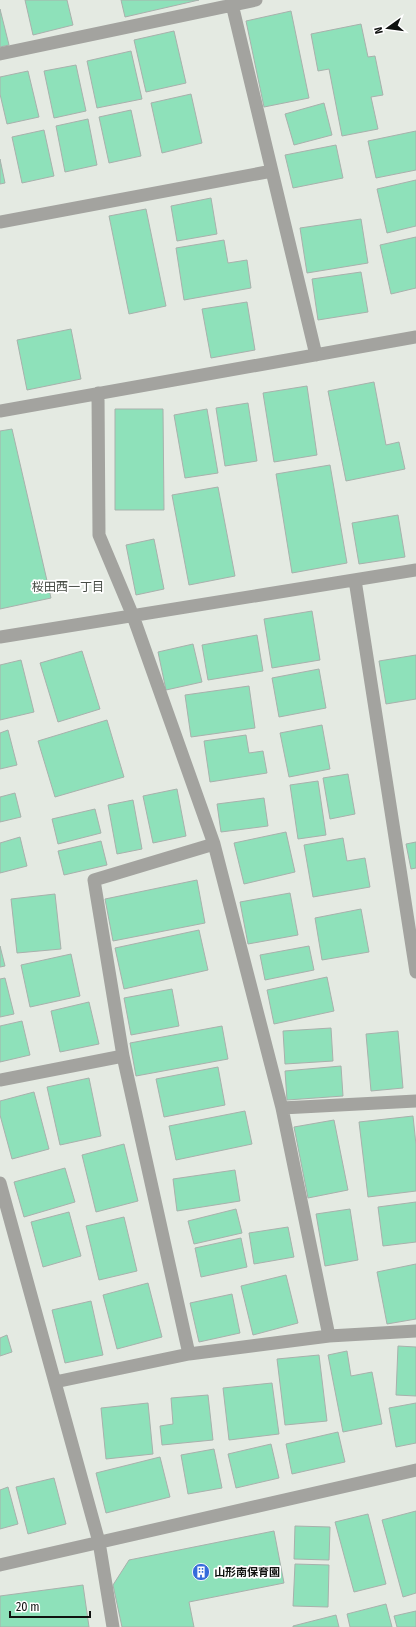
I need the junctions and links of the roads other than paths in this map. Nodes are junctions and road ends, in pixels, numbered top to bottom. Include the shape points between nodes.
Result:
1 (256, 0) edge
2 (231, 3) edge
3 (0, 54) edge
4 (272, 171) junction
5 (0, 222) edge
6 (416, 337) edge
7 (316, 355) junction
8 (98, 393) junction
9 (0, 411) edge
10 (416, 570) edge
11 (355, 580) junction
12 (133, 616) junction
13 (0, 637) edge
14 (214, 844) junction
15 (416, 972) edge
16 (123, 1056) junction
17 (0, 1080) edge
18 (416, 1101) edge
19 (282, 1108) junction
20 (0, 1183) edge
21 (416, 1331) edge
22 (329, 1336) junction
23 (189, 1354) junction
24 (55, 1382) junction
25 (416, 1470) edge
26 (99, 1542) junction
27 (0, 1565) edge
28 (113, 1627) edge

1 - 2 lane
2 - 3 lane
2 - 4 lane
4 - 5 lane
4 - 7 lane
6 - 7 lane
7 - 8 lane
8 - 9 lane
8 - 12 lane via 99,535
10 - 11 lane
11 - 12 lane
11 - 15 lane
12 - 13 lane
12 - 14 lane
14 - 16 lane via 94,880
14 - 19 lane
16 - 17 lane
16 - 23 lane
18 - 19 lane
19 - 22 lane
20 - 24 lane
21 - 22 lane
22 - 23 lane
23 - 24 lane
24 - 26 lane
25 - 26 lane
26 - 27 lane
26 - 28 lane

